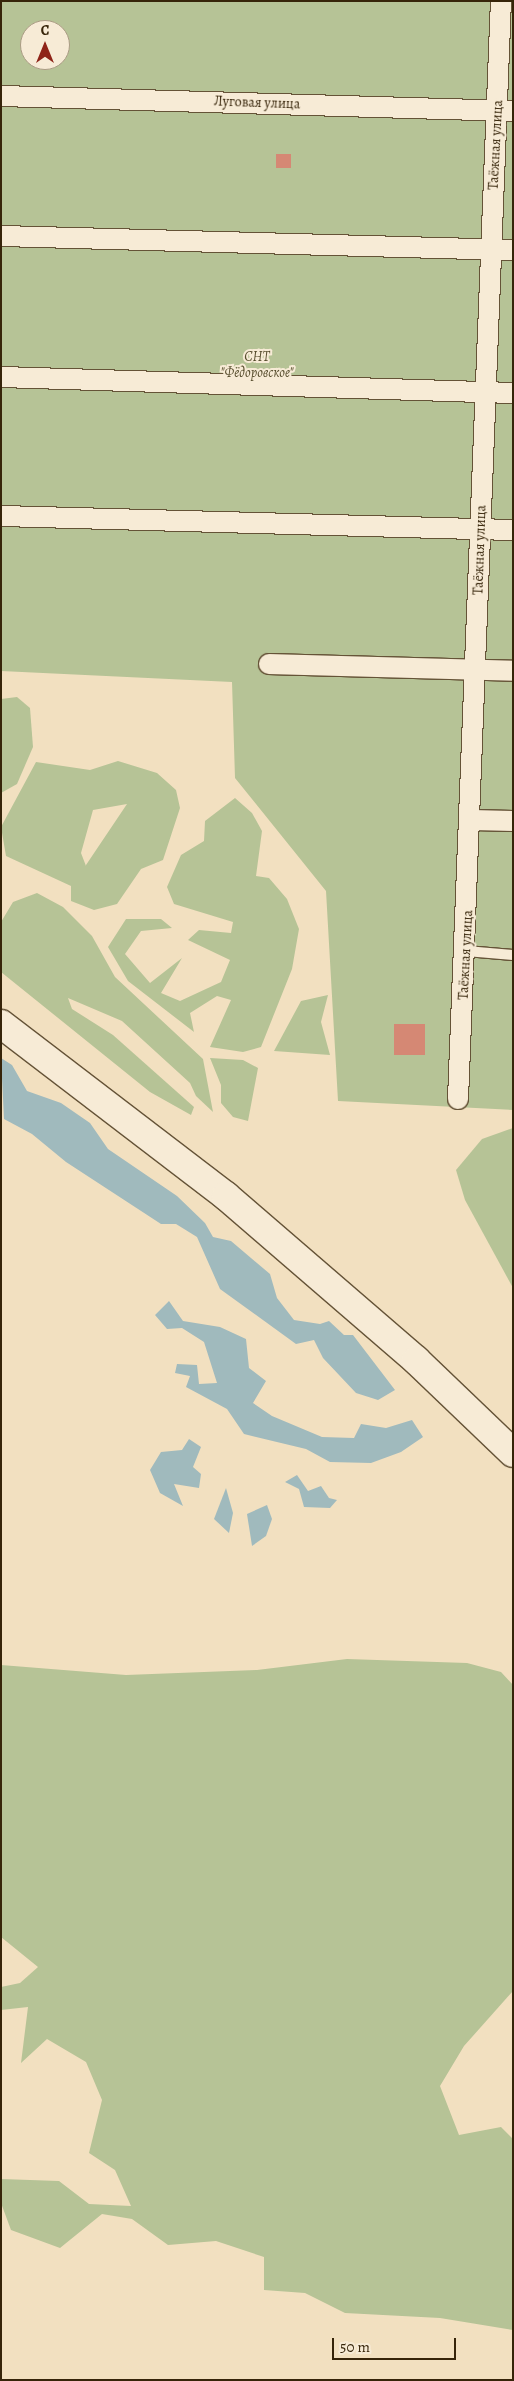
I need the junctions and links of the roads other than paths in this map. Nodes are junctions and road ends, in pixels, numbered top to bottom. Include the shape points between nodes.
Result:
1 (501, 1) edge
2 (1, 96) edge
3 (505, 111) edge
4 (1, 236) edge
5 (491, 250) junction
6 (513, 250) edge
7 (1, 377) edge
8 (485, 392) junction
9 (513, 393) edge
10 (1, 516) edge
11 (482, 529) junction
12 (513, 530) edge
13 (268, 664) dead end
14 (475, 670) junction
15 (513, 671) edge
16 (472, 820) junction
17 (513, 821) edge
18 (466, 951) junction
19 (513, 955) edge
20 (1, 1024) edge
21 (458, 1099) dead end
22 (513, 1453) edge

1 - 3 street, Таёжная улица
2 - 3 street, Луговая улица
3 - 5 street, Таёжная улица
4 - 5 street
5 - 6 street
5 - 8 street, Таёжная улица
7 - 8 street
8 - 9 street
8 - 11 street, Таёжная улица
10 - 11 street
11 - 12 street
11 - 14 street, Таёжная улица
13 - 14 street
14 - 15 street
14 - 16 street, Таёжная улица
16 - 17 street
16 - 18 street, Таёжная улица
18 - 19 lane
18 - 21 street, Таёжная улица
20 - 22 main road via 226,1196 416,1360

